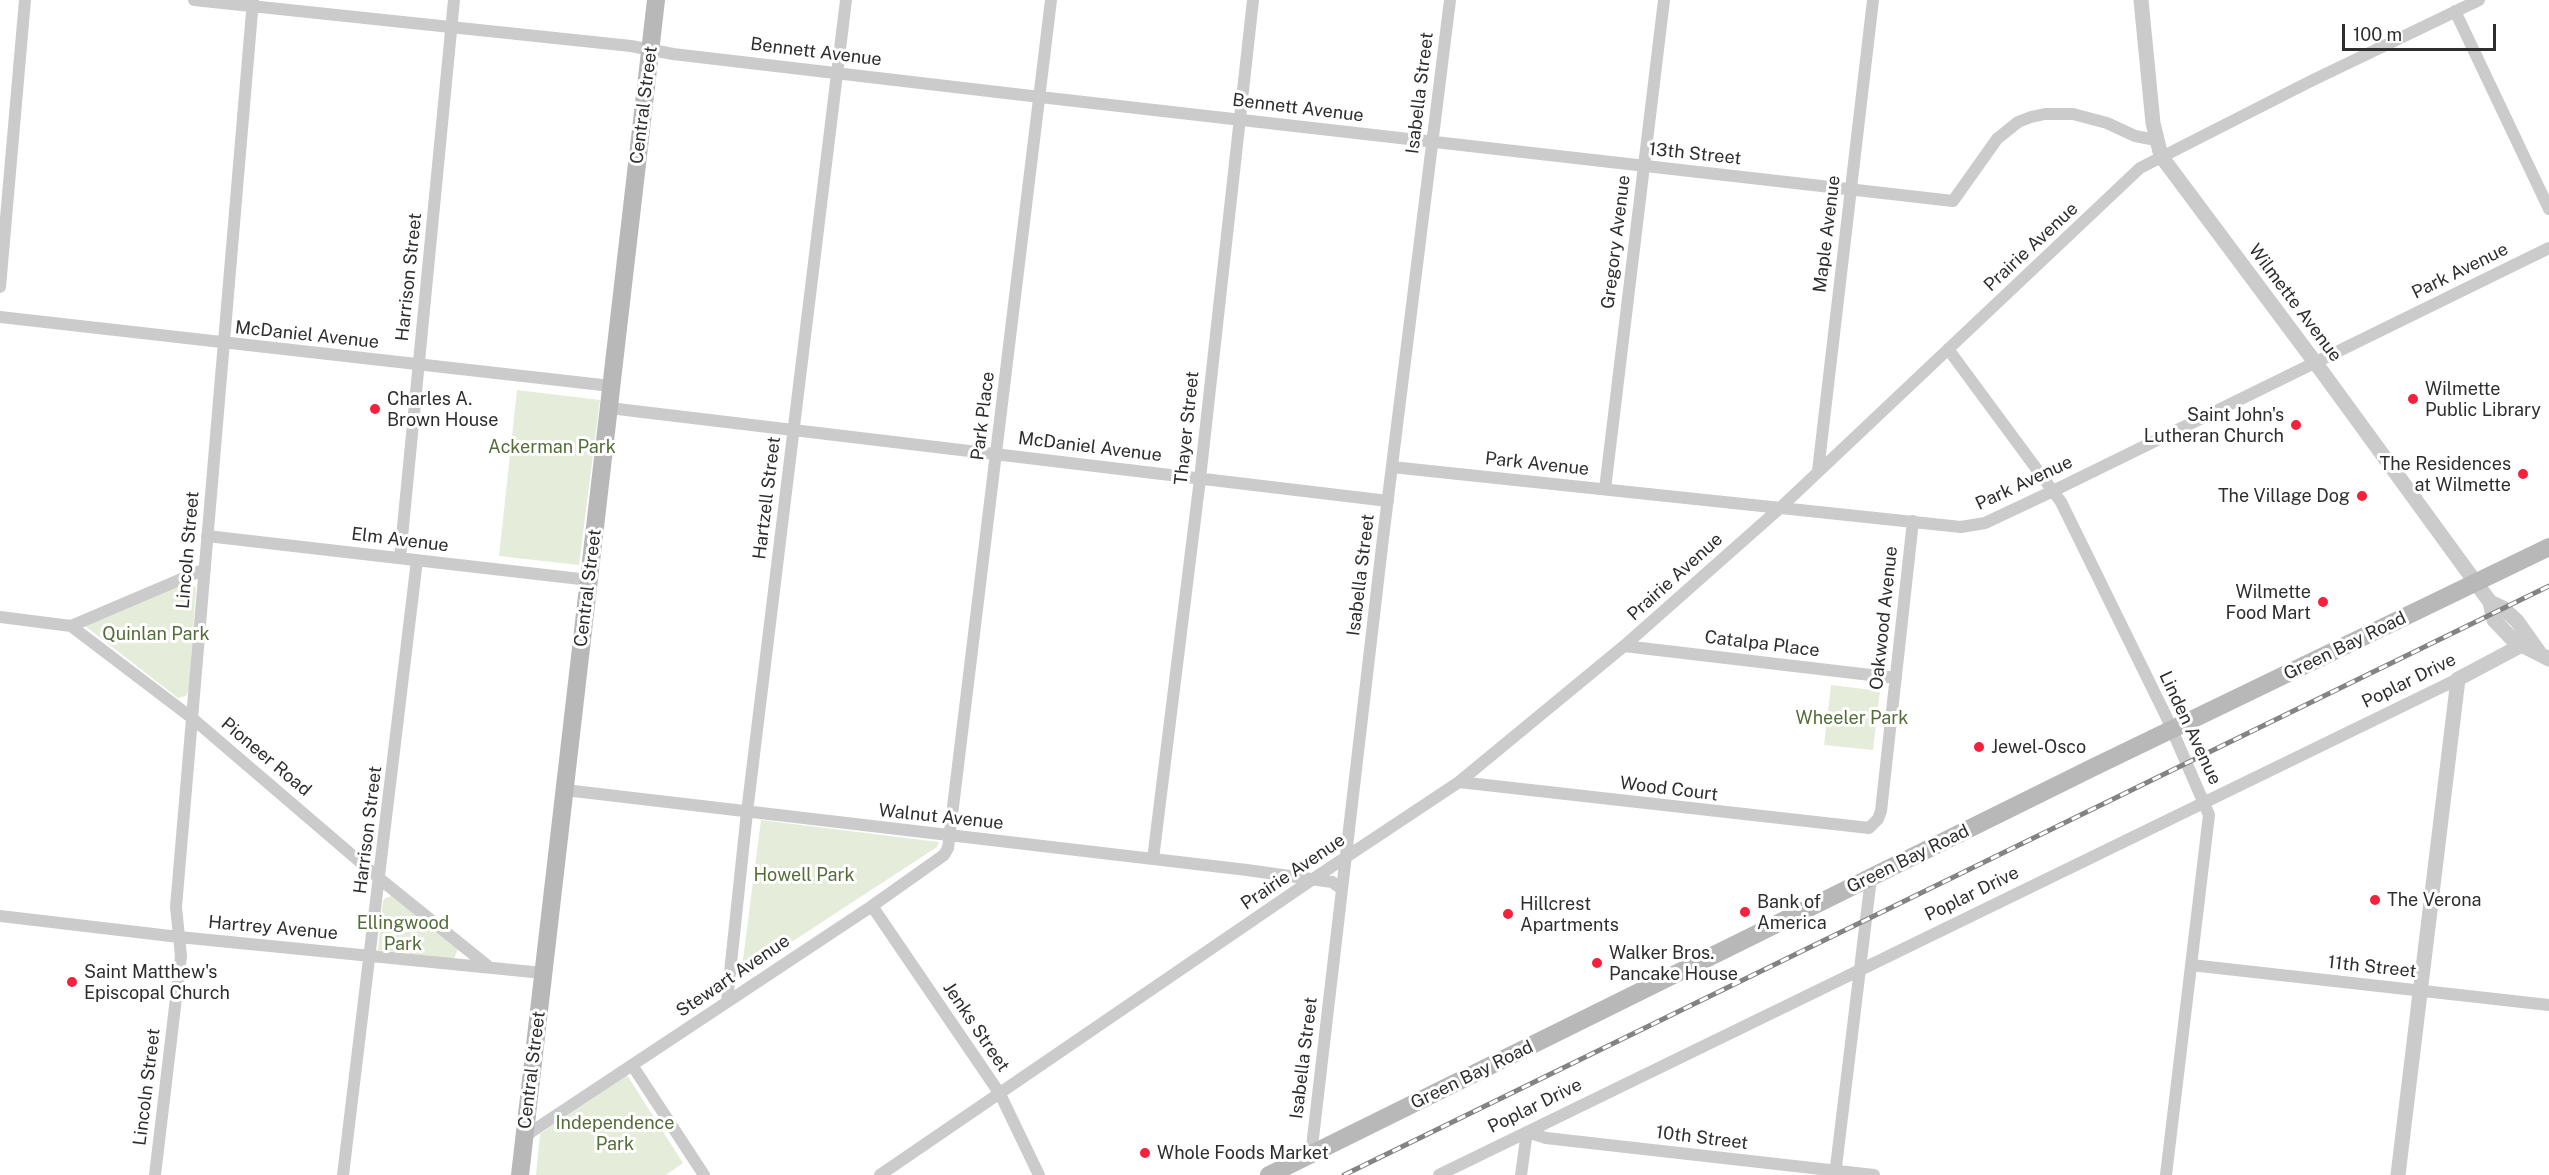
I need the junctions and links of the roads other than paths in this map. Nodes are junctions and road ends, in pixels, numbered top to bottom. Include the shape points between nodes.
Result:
1 (25, 0) edge
2 (195, 0) edge
3 (454, 0) edge
4 (656, 0) edge
5 (846, 0) edge
6 (1052, 0) edge
7 (1253, 0) edge
8 (1450, 0) edge
9 (1664, 0) edge
10 (1873, 0) edge
11 (2141, 0) edge
12 (2479, 0) edge
13 (253, 3) edge
14 (2455, 12) junction
15 (452, 27) junction
16 (650, 50) junction
17 (837, 73) junction
18 (1040, 97) junction
19 (1240, 120) junction
20 (2156, 140) junction
21 (1432, 142) junction
22 (2161, 156) junction
23 (1644, 166) junction
24 (1851, 189) junction
25 (2549, 209) edge
26 (2549, 248) edge
27 (0, 286) edge
28 (0, 317) edge
29 (225, 344) junction
30 (1948, 349) junction
31 (2315, 362) junction
32 (419, 365) junction
33 (611, 386) junction
34 (609, 408) junction
35 (794, 430) junction
36 (997, 454) junction
37 (1392, 467) junction
38 (1818, 471) junction
39 (1200, 479) junction
40 (1605, 489) junction
41 (2054, 490) junction
42 (1388, 501) junction
43 (1780, 508) junction
44 (1913, 521) junction
45 (207, 536) junction
46 (2549, 547) edge
47 (400, 558) junction
48 (417, 560) junction
49 (205, 569) junction
50 (589, 580) junction
51 (2476, 583) junction
52 (2490, 602) junction
53 (0, 617) edge
54 (71, 626) junction
55 (2522, 645) junction
56 (1624, 646) junction
57 (2544, 656) edge
58 (1896, 678) junction
59 (2458, 679) junction
60 (192, 718) junction
61 (2172, 729) junction
62 (1459, 782) junction
63 (564, 790) junction
64 (2205, 802) junction
65 (747, 812) junction
66 (1874, 825) joint
67 (951, 837) junction
68 (1346, 858) junction
69 (1153, 860) junction
70 (1871, 878) junction
71 (380, 879) junction
72 (1312, 879) junction
73 (1342, 889) junction
74 (872, 906) junction
75 (0, 916) edge
76 (179, 937) junction
77 (371, 955) junction
78 (2191, 965) junction
79 (489, 967) junction
80 (1860, 970) junction
81 (543, 973) junction
82 (2420, 990) junction
83 (727, 1001) junction
84 (2549, 1005) edge
85 (632, 1065) junction
86 (1000, 1094) junction
87 (1527, 1132) junction
88 (525, 1136) junction
89 (1311, 1155) junction
90 (1835, 1173) edge
91 (155, 1175) edge
92 (344, 1175) edge
93 (520, 1175) edge
94 (704, 1175) edge
95 (880, 1175) edge
96 (1039, 1175) edge
97 (1269, 1175) edge
98 (1438, 1175) edge
99 (1521, 1175) edge
100 (1874, 1175) edge
101 (2166, 1175) edge
102 (2398, 1175) edge

1 - 27 street
2 - 13 street, Bennett Avenue
3 - 15 street, Harrison Street
4 - 16 main road, Central Street
5 - 17 street, Hartzell Street
6 - 18 street, Park Place
7 - 19 street, Thayer Street
8 - 21 street, Isabella Street
9 - 23 street, Gregory Avenue
10 - 24 street, Maple Avenue
11 - 20 street, Wilmette Avenue
12 - 14 street, Prairie Avenue
13 - 15 street, Bennett Avenue
13 - 29 street, Lincoln Street
14 - 22 street, Prairie Avenue
14 - 25 street
15 - 16 street, Bennett Avenue
15 - 32 street, Harrison Street
16 - 17 street, Bennett Avenue
16 - 33 main road, Central Street
17 - 18 street, Bennett Avenue
17 - 35 street, Hartzell Street
18 - 19 street, Bennett Avenue
18 - 36 street, Park Place
19 - 21 street, Bennett Avenue
19 - 39 street, Thayer Street
20 - 22 street, Wilmette Avenue
20 - 24 street, 13th Street via 2073,114 2031,117 1997,139 1953,201
21 - 23 street, 13th Street
21 - 37 street, Isabella Street
22 - 30 street, Prairie Avenue via 2140,168
22 - 31 street, Wilmette Avenue
23 - 24 street, 13th Street
23 - 40 street, Gregory Avenue
24 - 38 street, Maple Avenue
26 - 31 street, Park Avenue
28 - 29 street, McDaniel Avenue
29 - 32 street, McDaniel Avenue
29 - 45 street, Lincoln Street
30 - 38 street, Prairie Avenue
30 - 41 street, Linden Avenue
31 - 41 street, Park Avenue
31 - 51 street, Wilmette Avenue
32 - 33 street, McDaniel Avenue
32 - 47 street, Harrison Street
33 - 34 main road, Central Street
34 - 35 street, McDaniel Avenue
34 - 50 main road, Central Street
35 - 36 street, McDaniel Avenue
35 - 65 street, Hartzell Street
36 - 39 street, McDaniel Avenue
36 - 67 street, Park Place
37 - 40 street, Park Avenue
37 - 42 street, Isabella Street
38 - 43 street, Prairie Avenue
39 - 42 street, McDaniel Avenue
39 - 69 street, Thayer Street
40 - 43 street, Park Avenue
41 - 44 street, Park Avenue via 1979,524
41 - 61 street, Linden Avenue
42 - 68 street, Isabella Street
43 - 44 street, Park Avenue
43 - 56 street, Prairie Avenue
44 - 58 street, Oakwood Avenue
45 - 47 street, Elm Avenue
45 - 49 street, Lincoln Street
46 - 51 main road, Green Bay Road
47 - 48 street, Elm Avenue
48 - 50 street, Elm Avenue
48 - 71 street, Harrison Street
49 - 54 street
49 - 60 street, Lincoln Street
50 - 63 main road, Central Street
51 - 52 street, Wilmette Avenue
51 - 61 main road, Green Bay Road
52 - 55 street, Wilmette Avenue via 2494,620
52 - 57 street, Wilmette Avenue via 2517,621
53 - 54 street
54 - 60 street, Pioneer Road
55 - 57 street, Wilmette Avenue
55 - 59 street, Poplar Drive
56 - 58 street, Catalpa Place
56 - 62 street, Prairie Avenue
58 - 66 street, Oakwood Avenue via 1881,811
59 - 64 street, Poplar Drive
59 - 82 street
60 - 71 street, Pioneer Road
60 - 76 street, Lincoln Street via 176,907
61 - 64 street, Linden Avenue
61 - 70 main road, Green Bay Road
62 - 66 street, Wood Court via 1861,829
62 - 68 street, Prairie Avenue
63 - 65 street, Walnut Avenue
63 - 81 main road, Central Street
64 - 78 street, Linden Avenue via 2209,815
64 - 80 street, Poplar Drive
65 - 67 street, Walnut Avenue
65 - 83 street, Hartzell Street
67 - 69 street, Walnut Avenue
67 - 74 street, Stewart Avenue via 944,855
68 - 72 street, Prairie Avenue
68 - 73 street, Isabella Street
69 - 72 street, Walnut Avenue
70 - 80 street
70 - 89 main road, Green Bay Road
71 - 77 street, Harrison Street
71 - 79 street, Pioneer Road
72 - 73 street, Walnut Avenue via 1332,882
72 - 86 street, Prairie Avenue
73 - 89 street, Isabella Street
74 - 83 street, Stewart Avenue
74 - 86 street, Jenks Street
75 - 76 street, Hartrey Avenue
76 - 77 street, Hartrey Avenue
76 - 91 street, Lincoln Street via 181,956
77 - 79 street, Hartrey Avenue
77 - 92 street, Harrison Street
78 - 82 street, 11th Street
78 - 101 street, Linden Avenue
79 - 81 street, Hartrey Avenue
80 - 87 street, Poplar Drive
80 - 90 street
81 - 88 main road, Central Street
82 - 84 street, 11th Street
82 - 102 street
83 - 85 street, Stewart Avenue
85 - 88 street, Stewart Avenue
85 - 94 street
86 - 95 street, Prairie Avenue
86 - 96 street, Jenks Street
87 - 90 street, 10th Street via 1546,1138
87 - 98 street, Poplar Drive
87 - 99 street
88 - 93 main road, Central Street
89 - 97 main road, Green Bay Road
90 - 100 street, 10th Street

